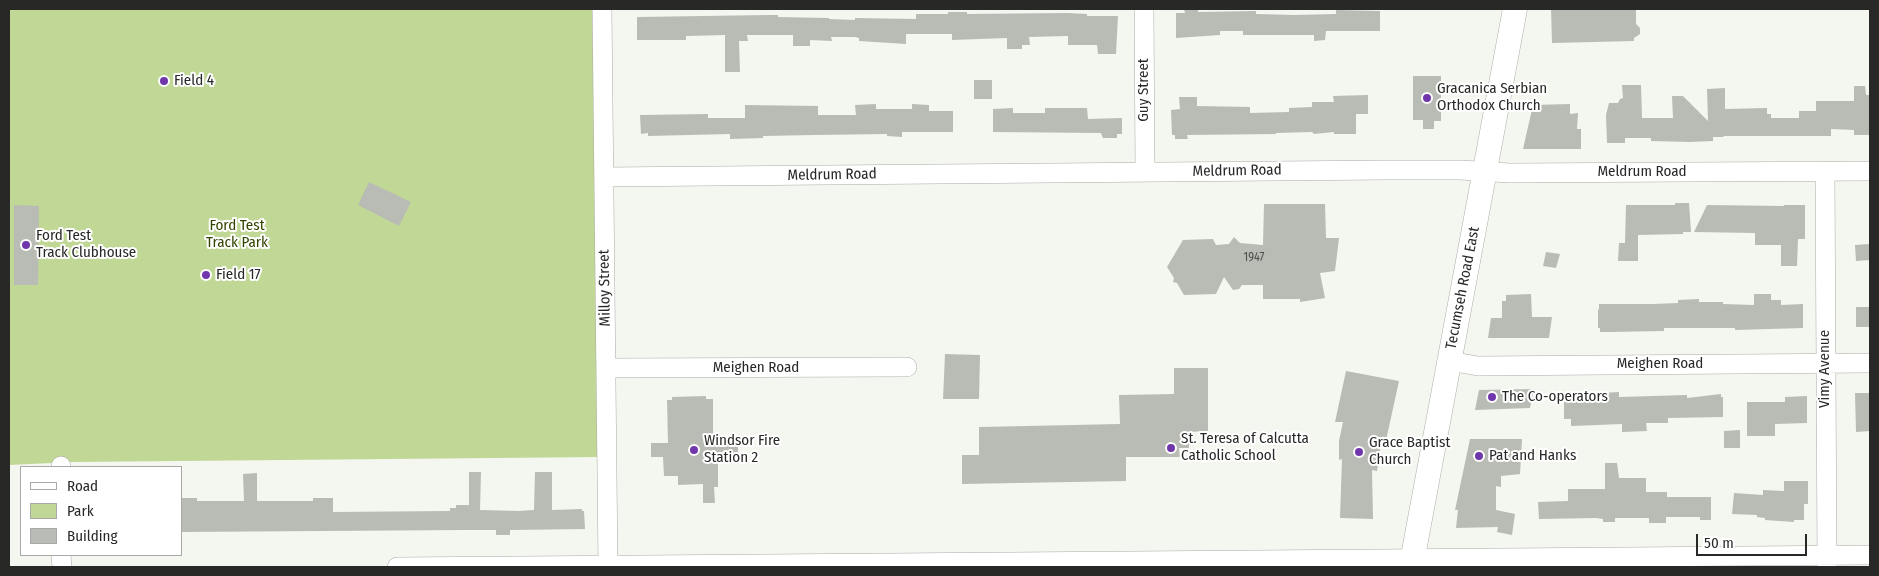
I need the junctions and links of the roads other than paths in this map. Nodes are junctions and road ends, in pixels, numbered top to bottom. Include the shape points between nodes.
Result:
1 (602, 9) edge
2 (1144, 9) edge
3 (1515, 9) edge
4 (1870, 170) edge
5 (1485, 171) junction
6 (1825, 171) junction
7 (1145, 172) junction
8 (604, 177) junction
9 (1450, 361) junction
10 (1825, 363) junction
11 (1870, 363) edge
12 (907, 367) dead end
13 (606, 368) junction
14 (1870, 555) edge
15 (1827, 561) edge
16 (1412, 563) edge
17 (608, 566) edge
18 (397, 567) edge

1 - 8 street, Milloy Street
2 - 7 street, Guy Street
3 - 5 main road, Tecumseh Road East
4 - 6 street, Meldrum Road
5 - 6 street, Meldrum Road
5 - 7 street, Meldrum Road
5 - 9 main road, Tecumseh Road East
6 - 10 street, Vimy Avenue
7 - 8 street, Meldrum Road
8 - 13 street, Milloy Street
9 - 10 street, Meighen Road via 1478,366
9 - 16 main road, Tecumseh Road East
10 - 11 street, Meighen Road
10 - 15 street, Vimy Avenue
12 - 13 street, Meighen Road
13 - 17 street, Milloy Street
14 - 15 street
15 - 16 street
16 - 17 street
17 - 18 street

